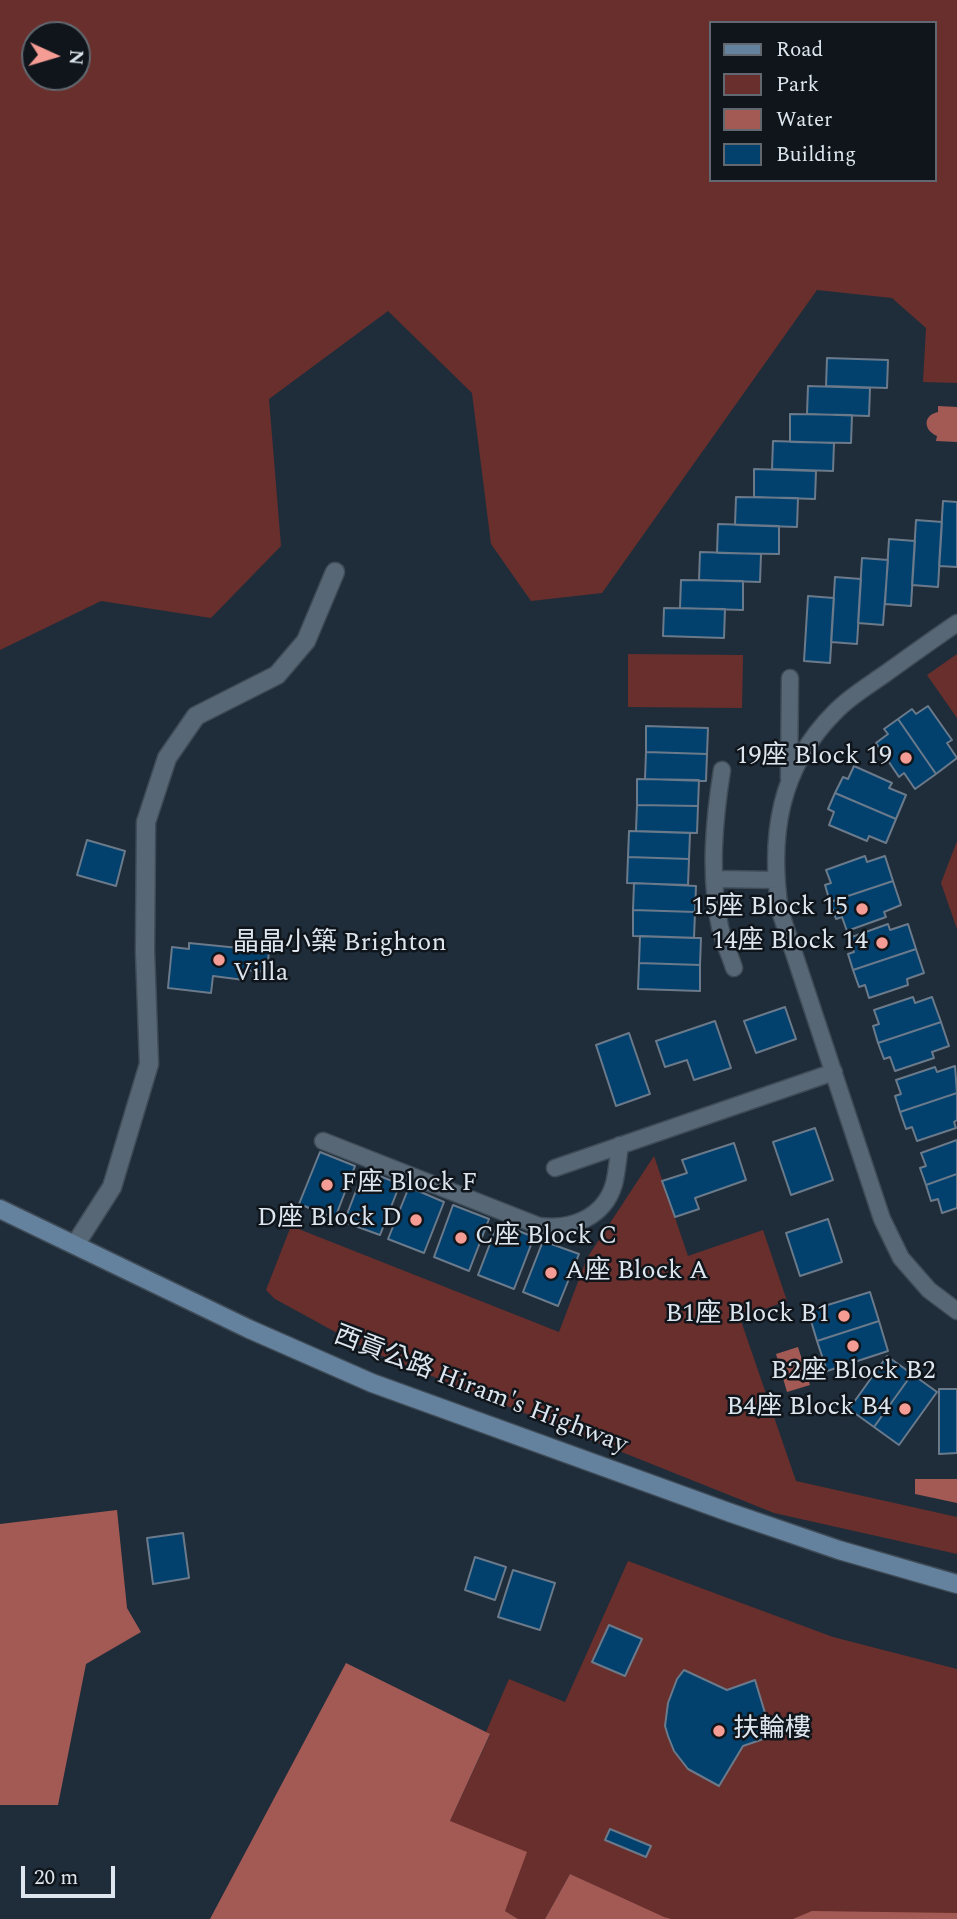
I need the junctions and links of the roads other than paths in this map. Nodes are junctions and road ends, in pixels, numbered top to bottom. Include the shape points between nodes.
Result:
1 (335, 572) dead end
2 (957, 623) edge
3 (790, 678) dead end
4 (722, 770) dead end
5 (789, 780) junction
6 (715, 879) junction
7 (776, 880) junction
8 (734, 968) dead end
9 (834, 1072) junction
10 (323, 1141) dead end
11 (620, 1145) junction
12 (555, 1168) dead end
13 (0, 1209) edge
14 (75, 1245) junction
15 (957, 1311) edge
16 (957, 1584) edge

1 - 14 street via 306,641 278,676 196,716 167,758 146,822 149,1064 113,1187
2 - 5 lane via 836,710 809,743
3 - 5 lane
4 - 6 lane
5 - 7 lane via 779,813
6 - 7 lane
6 - 8 lane via 720,928
7 - 9 lane via 780,911
9 - 11 lane
9 - 15 lane via 882,1219 901,1258 929,1290
10 - 11 lane via 554,1228 585,1220 607,1199
11 - 12 lane
13 - 14 main road, 西貢公路 Hiram's Highway
14 - 16 main road, 西貢公路 Hiram's Highway via 372,1383 730,1513 865,1559

